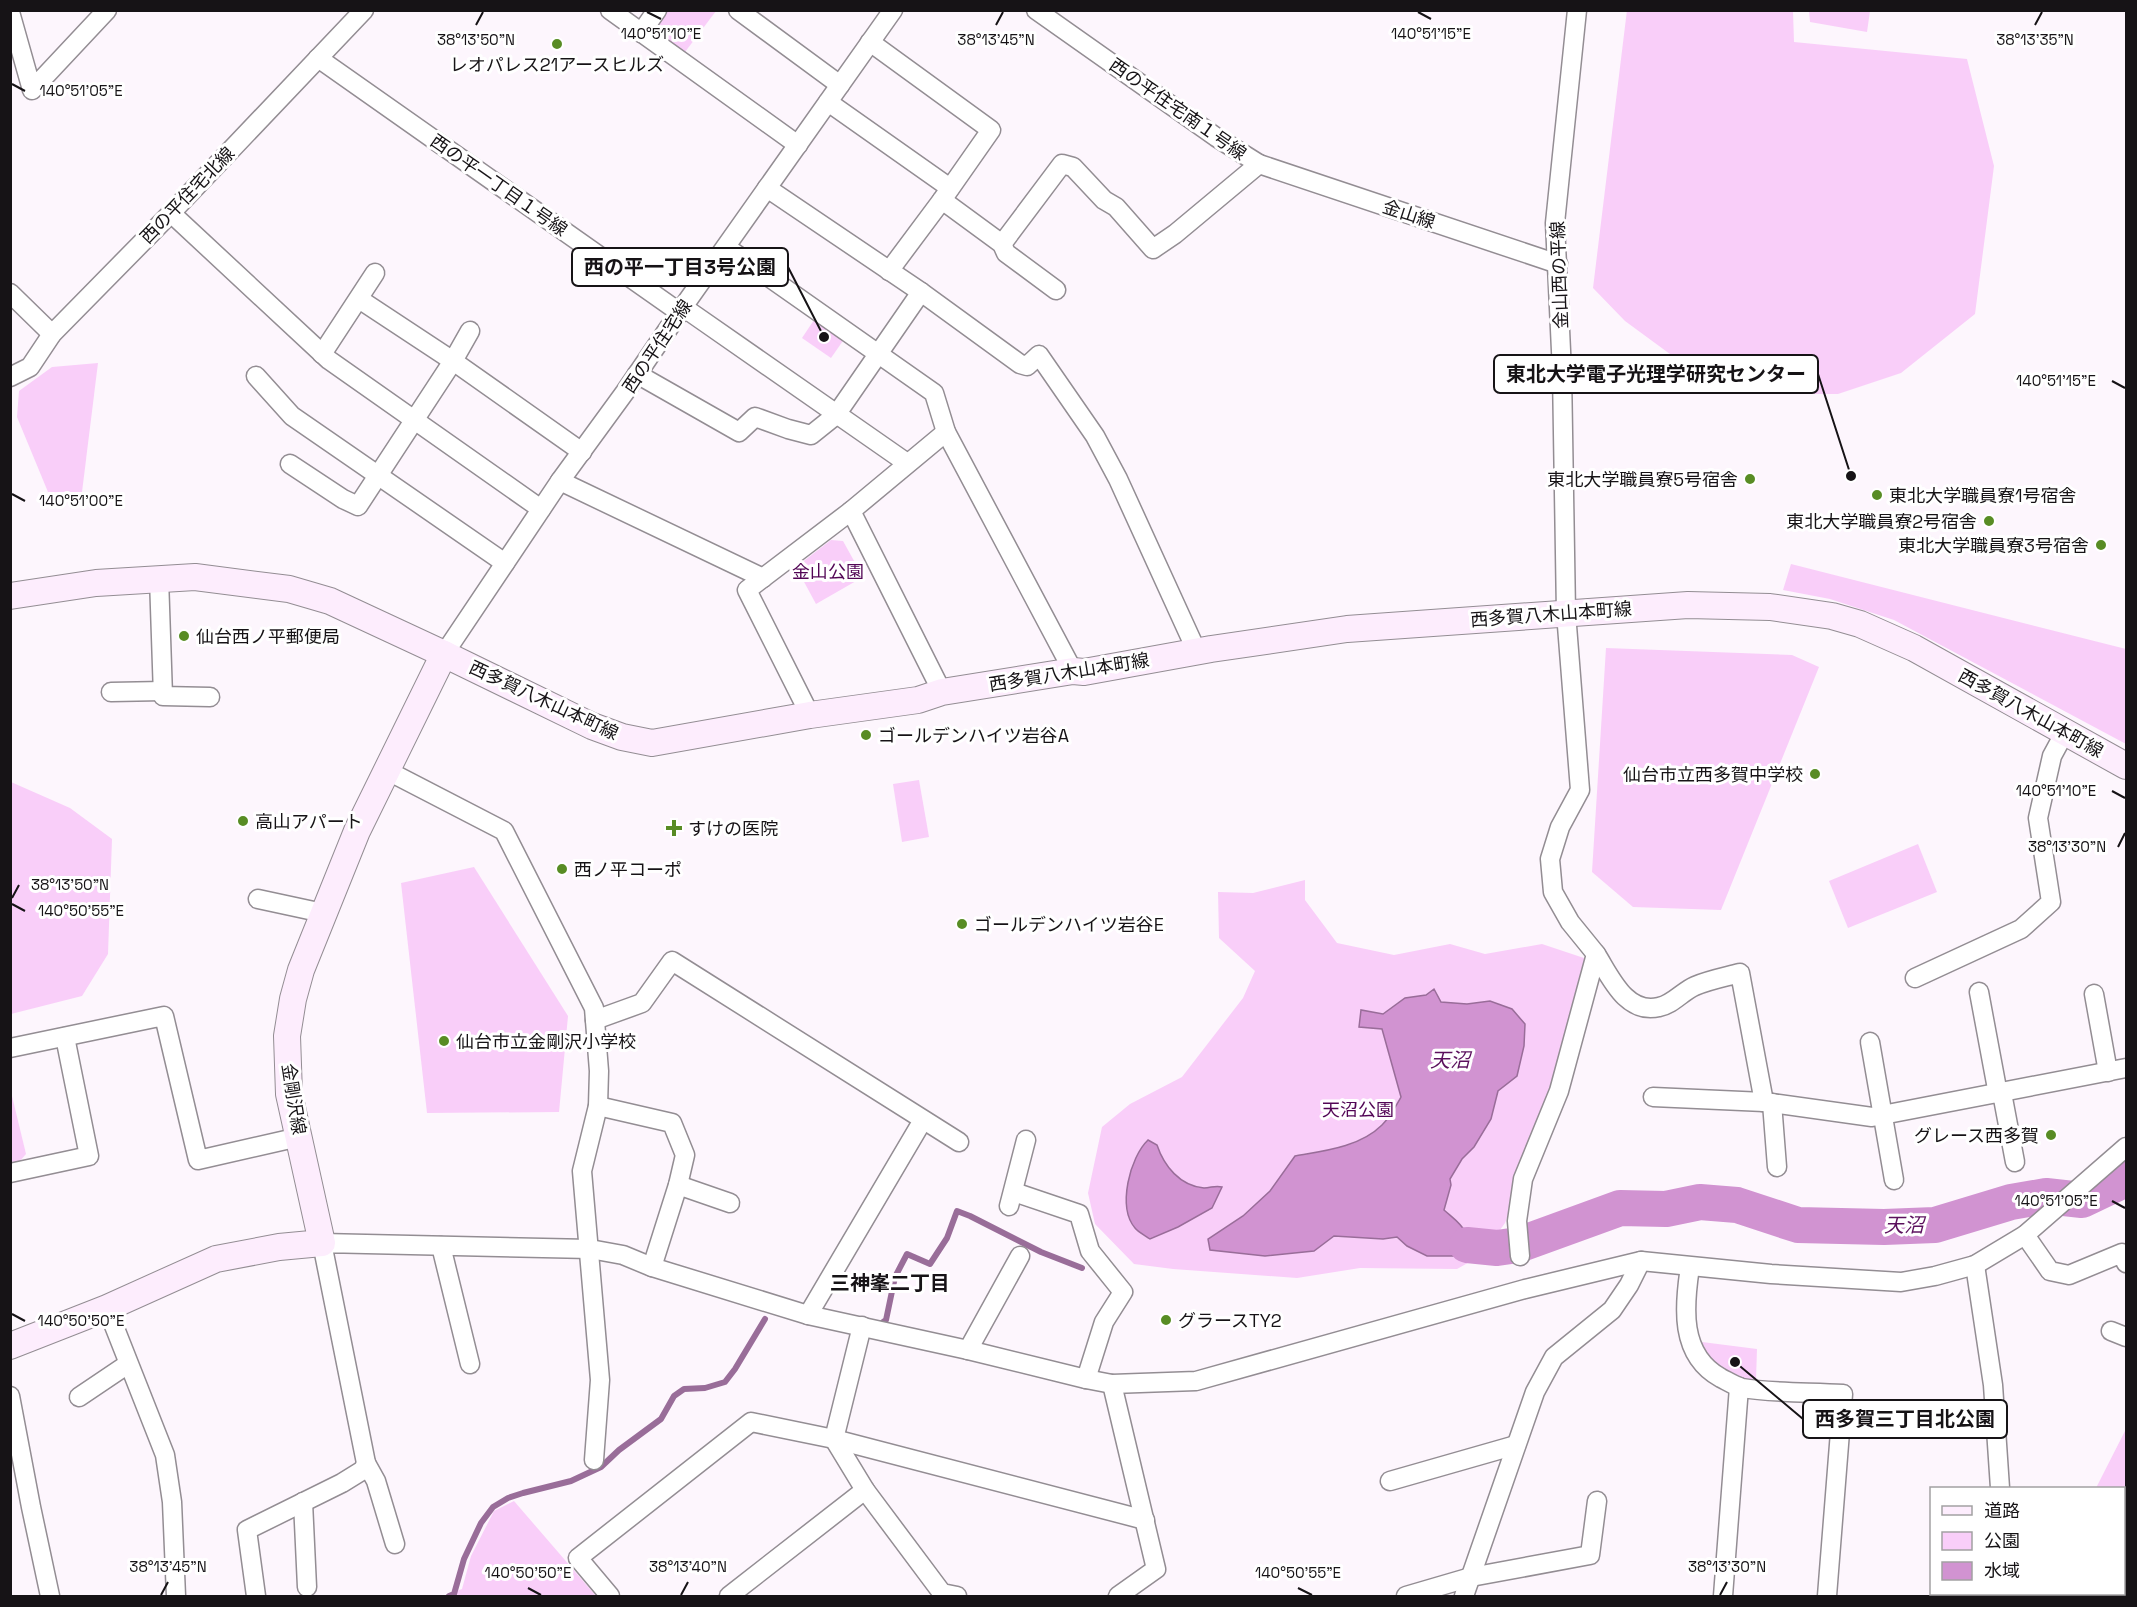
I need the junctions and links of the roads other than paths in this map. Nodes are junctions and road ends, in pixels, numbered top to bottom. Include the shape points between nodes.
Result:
1 (107, 10) edge
2 (364, 10) edge
3 (610, 10) edge
4 (657, 10) edge
5 (738, 10) edge
6 (893, 10) edge
7 (1036, 10) edge
8 (1577, 10) edge
9 (10, 12) edge
10 (641, 33) junction
11 (870, 42) junction
12 (318, 58) junction
13 (840, 85) junction
14 (828, 102) junction
15 (798, 145) junction
16 (1259, 165) junction
17 (767, 188) junction
18 (946, 194) junction
19 (171, 213) junction
20 (1002, 244) junction
21 (726, 247) junction
22 (1558, 264) junction
23 (889, 271) junction
24 (375, 273) dead end
25 (1056, 290) dead end
26 (921, 292) junction
27 (11, 295) edge
28 (358, 299) junction
29 (681, 310) junction
30 (470, 331) dead end
31 (52, 334) junction
32 (880, 353) junction
33 (322, 354) junction
34 (453, 361) junction
35 (637, 374) junction
36 (256, 376) dead end
37 (10, 377) edge
38 (836, 415) junction
39 (414, 420) junction
40 (946, 432) junction
41 (582, 452) junction
42 (290, 464) dead end
43 (907, 464) junction
44 (378, 476) junction
45 (560, 481) junction
46 (541, 509) junction
47 (851, 511) junction
48 (505, 563) junction
49 (159, 578) junction
50 (763, 578) junction
51 (10, 596) edge
52 (1566, 613) junction
53 (1197, 652) junction
54 (444, 654) junction
55 (1073, 671) junction
56 (163, 691) junction
57 (942, 692) junction
58 (111, 693) dead end
59 (210, 697) dead end
60 (810, 716) junction
61 (2065, 732) junction
62 (2127, 766) edge
63 (387, 770) junction
64 (258, 899) dead end
65 (323, 913) junction
66 (1596, 954) junction
67 (1915, 978) dead end
68 (1979, 992) dead end
69 (2094, 994) dead end
70 (595, 1020) junction
71 (65, 1037) junction
72 (1870, 1042) dead end
73 (10, 1048) edge
74 (2127, 1068) edge
75 (2108, 1072) junction
76 (2000, 1094) junction
77 (1653, 1097) dead end
78 (1768, 1103) junction
79 (598, 1106) junction
80 (1883, 1115) junction
81 (923, 1120) junction
82 (299, 1137) junction
83 (1026, 1140) dead end
84 (959, 1142) dead end
85 (2127, 1147) edge
86 (2015, 1162) dead end
87 (1777, 1167) dead end
88 (10, 1173) edge
89 (1894, 1180) dead end
90 (678, 1185) junction
91 (730, 1203) dead end
92 (2025, 1235) junction
93 (322, 1243) junction
94 (441, 1246) junction
95 (590, 1249) junction
96 (1020, 1256) dead end
97 (1520, 1256) dead end
98 (1641, 1261) junction
99 (2127, 1263) edge
100 (1975, 1265) junction
101 (1690, 1266) junction
102 (652, 1267) junction
103 (107, 1308) junction
104 (808, 1315) junction
105 (862, 1326) junction
106 (10, 1346) edge
107 (968, 1350) junction
108 (128, 1364) junction
109 (470, 1364) dead end
110 (1086, 1379) junction
111 (1112, 1384) junction
112 (1739, 1388) junction
113 (10, 1396) edge
114 (79, 1397) dead end
115 (834, 1439) junction
116 (1516, 1444) junction
117 (594, 1460) dead end
118 (366, 1463) junction
119 (1390, 1481) dead end
120 (2000, 1487) edge
121 (865, 1490) junction
122 (1597, 1500) dead end
123 (303, 1502) junction
124 (1145, 1520) junction
125 (395, 1544) dead end
126 (1471, 1577) junction
127 (307, 1587) dead end
128 (50, 1596) edge
129 (176, 1596) edge
130 (256, 1596) edge
131 (610, 1596) edge
132 (729, 1596) edge
133 (957, 1596) edge
134 (1118, 1596) edge
135 (1406, 1596) edge
136 (1464, 1596) edge
137 (1723, 1596) edge
138 (1827, 1596) edge

1 - 9 street via 32,90
2 - 12 street, 西の平住宅北線
3 - 10 street
4 - 10 street
5 - 13 street
6 - 11 street, 西の平住宅線
7 - 16 street, 西の平住宅南１号線
8 - 22 street, 金山西の平線 via 1555,223
10 - 15 street
11 - 13 street, 西の平住宅線
11 - 18 street via 990,130
12 - 19 street, 西の平住宅北線
12 - 29 street, 西の平一丁目１号線
13 - 14 street, 西の平住宅線
14 - 15 street, 西の平住宅線
14 - 18 street
15 - 17 street, 西の平住宅線
16 - 20 street, 西の平住宅南１号線 via 1153,249 1116,207 1104,200 1073,167 1062,164
16 - 22 street, 金山線
17 - 21 street, 西の平住宅線
17 - 23 street
18 - 20 street
18 - 23 street
19 - 31 street, 西の平住宅北線
19 - 33 street
20 - 25 street via 1006,253
21 - 29 street, 西の平住宅線
21 - 32 street
22 - 52 street, 金山西の平線
23 - 26 street
24 - 28 street
26 - 32 street
26 - 53 street via 1020,364 1027,366 1039,355 1095,436
27 - 31 street
28 - 33 street
28 - 34 street
29 - 35 street, 西の平住宅線
29 - 38 street, 西の平一丁目１号線
30 - 34 street
31 - 37 street, 西の平住宅北線 via 30,367
32 - 38 street
32 - 40 street via 934,393
33 - 39 street
34 - 39 street
34 - 41 street
35 - 38 street via 739,432 755,417 811,435
35 - 41 street, 西の平住宅線
36 - 44 street via 292,416
38 - 43 street, 西の平一丁目１号線
39 - 44 street
39 - 46 street
40 - 43 street
40 - 55 street
41 - 45 street, 西の平住宅線
42 - 44 street via 358,506
43 - 47 street
44 - 48 street
45 - 46 street, 西の平住宅線
45 - 50 street
46 - 48 street, 西の平住宅線
47 - 50 street
47 - 57 street
48 - 54 street, 西の平住宅線
49 - 51 street, 西多賀八木山本町線
49 - 54 street, 西多賀八木山本町線 via 195,577 288,589 330,601
49 - 56 street
50 - 60 street via 747,590
52 - 53 street, 西多賀八木山本町線 via 1347,629
52 - 61 street, 西多賀八木山本町線 via 1688,604 1770,607 1833,616 1914,648
52 - 66 street, 金山西の平線 via 1580,790 1560,826 1550,859 1553,892 1570,922
53 - 55 street, 西多賀八木山本町線
54 - 60 street, 西多賀八木山本町線 via 592,726 652,743
54 - 63 street, 金剛沢線
55 - 57 street, 西多賀八木山本町線
56 - 58 street
56 - 59 street via 163,696
57 - 60 street, 西多賀八木山本町線 via 918,700
61 - 62 street, 西多賀八木山本町線
61 - 67 street via 2052,756 2038,818 2051,902 2021,929
63 - 65 street, 金剛沢線
63 - 70 street via 504,831 594,1008
64 - 65 street
65 - 82 street, 金剛沢線 via 301,970 286,1036 290,1094
66 - 78 street, 金山西の平線 via 1621,994 1645,1007 1660,1007 1694,986 1740,973
66 - 97 street via 1559,1092 1523,1179 1517,1221
68 - 76 street
69 - 75 street
70 - 79 street
70 - 81 street via 642,1003 672,962
71 - 73 street
71 - 82 street via 164,1016 198,1160
71 - 88 street via 89,1156
72 - 80 street
74 - 75 street
75 - 76 street
76 - 80 street
76 - 86 street
77 - 78 street
78 - 80 street via 1872,1117
78 - 87 street
79 - 90 street via 672,1123 685,1155
79 - 95 street via 582,1171
80 - 89 street
81 - 84 street
81 - 104 street
82 - 93 street, 金剛沢線
83 - 110 street via 1011,1199 1079,1214 1090,1251 1123,1292 1104,1322
85 - 92 street
90 - 91 street
90 - 102 street
92 - 99 street via 2050,1271 2069,1275 2122,1253
92 - 100 street
93 - 94 street
93 - 103 street via 216,1259
93 - 118 street
94 - 95 street
94 - 109 street
95 - 102 street via 623,1255
95 - 117 street via 600,1380
96 - 107 street
98 - 101 street
98 - 111 street via 1525,1289 1196,1381
98 - 116 street via 1612,1310 1554,1357 1535,1392
100 - 101 street via 1900,1282
100 - 120 street via 1993,1385
101 - 112 street via 1685,1305 1687,1328 1696,1354 1703,1365
102 - 104 street
103 - 106 street
103 - 108 street
104 - 105 street
105 - 107 street
105 - 115 street
107 - 110 street
108 - 114 street
108 - 129 street via 165,1455 172,1502
110 - 111 street
111 - 124 street
112 - 137 street
112 - 138 street via 1843,1394
113 - 128 street
115 - 121 street
115 - 124 street
115 - 131 street via 751,1422 578,1558
116 - 119 street
116 - 126 street
118 - 123 street via 363,1470
118 - 125 street via 376,1481
121 - 132 street
121 - 133 street via 942,1593
122 - 126 street via 1590,1555
123 - 127 street
123 - 130 street via 247,1530
124 - 134 street via 1156,1569
126 - 135 street
126 - 136 street

